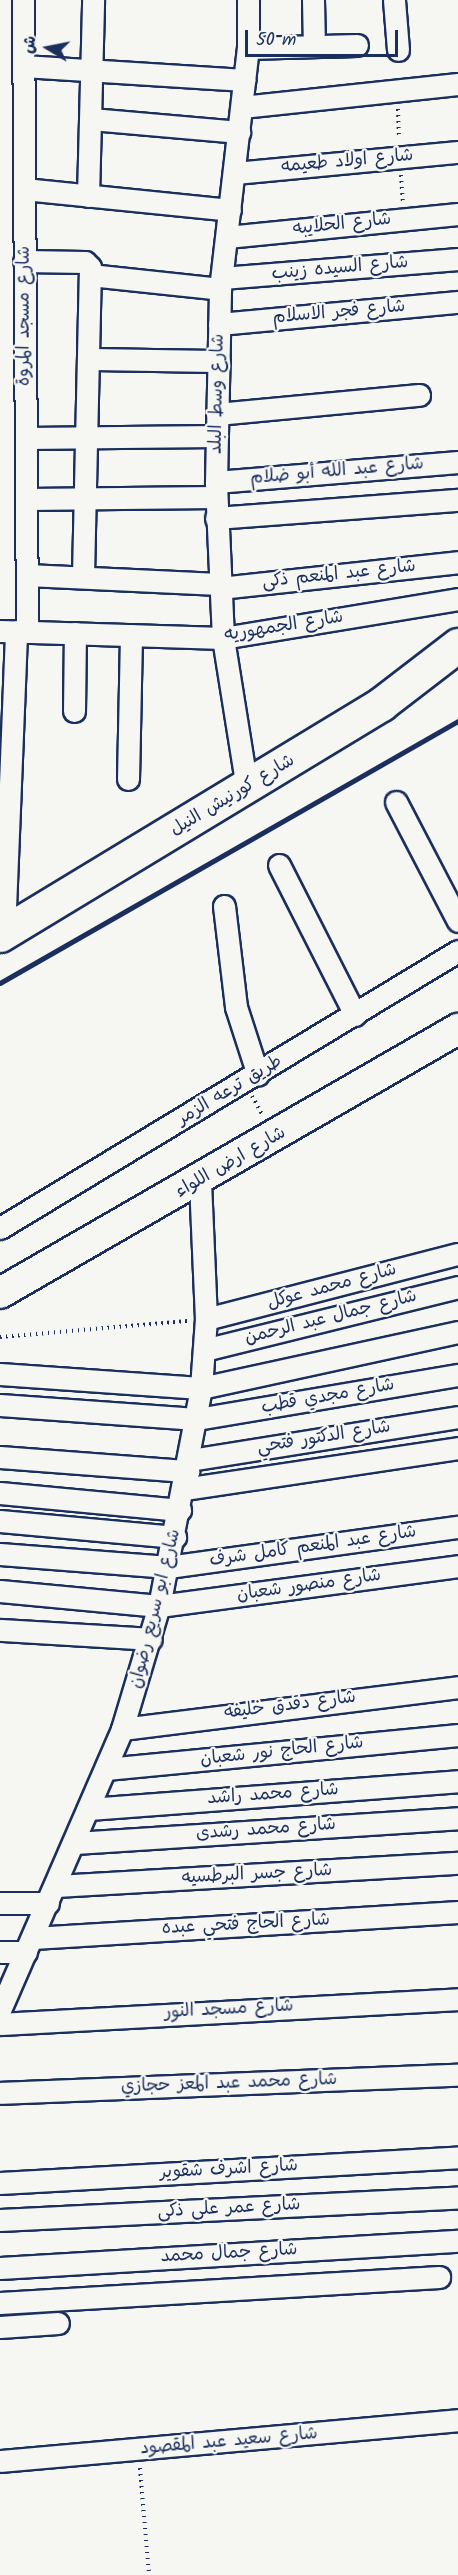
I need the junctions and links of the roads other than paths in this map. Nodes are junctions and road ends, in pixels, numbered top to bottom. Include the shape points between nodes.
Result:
1 (23, 0) edge
2 (93, 0) edge
3 (235, 0) edge
4 (249, 0) edge
5 (313, 0) edge
6 (394, 0) edge
7 (357, 45) dead end
8 (314, 46) junction
9 (248, 48) junction
10 (398, 50) dead end
11 (23, 66) junction
12 (92, 70) junction
13 (245, 80) junction
14 (458, 84) edge
15 (242, 107) junction
16 (91, 119) junction
17 (239, 132) junction
18 (458, 152) edge
19 (235, 173) junction
20 (24, 189) junction
21 (88, 196) junction
22 (230, 210) junction
23 (458, 214) edge
24 (227, 237) junction
25 (458, 259) edge
26 (24, 261) junction
27 (90, 275) junction
28 (221, 283) junction
29 (458, 302) edge
30 (219, 324) junction
31 (88, 359) junction
32 (219, 361) junction
33 (419, 395) dead end
34 (217, 414) junction
35 (217, 436) junction
36 (86, 437) junction
37 (26, 438) junction
38 (458, 462) edge
39 (216, 489) junction
40 (27, 499) junction
41 (85, 499) junction
42 (458, 500) edge
43 (216, 518) junction
44 (458, 562) edge
45 (27, 574) junction
46 (83, 577) junction
47 (220, 586) junction
48 (458, 599) edge
49 (14, 631) edge
50 (75, 633) junction
51 (131, 635) junction
52 (223, 638) junction
53 (458, 645) edge
54 (458, 669) edge
55 (74, 711) dead end
56 (128, 779) dead end
57 (247, 788) junction
58 (396, 802) dead end
59 (279, 865) dead end
60 (224, 906) dead end
61 (458, 921) edge
62 (2, 925) edge
63 (458, 951) edge
64 (355, 1015) junction
65 (458, 1029) edge
66 (251, 1079) junction
67 (200, 1182) junction
68 (5, 1221) edge
69 (458, 1254) edge
70 (458, 1287) edge
71 (0, 1293) edge
72 (206, 1319) junction
73 (458, 1332) edge
74 (204, 1350) junction
75 (0, 1374) edge
76 (458, 1375) edge
77 (201, 1388) junction
78 (0, 1405) edge
79 (458, 1417) edge
80 (197, 1419) junction
81 (458, 1448) edge
82 (0, 1456) edge
83 (188, 1473) junction
84 (0, 1493) edge
85 (180, 1510) junction
86 (0, 1521) edge
87 (458, 1527) edge
88 (175, 1537) junction
89 (0, 1554) edge
90 (458, 1566) edge
91 (168, 1567) junction
92 (0, 1591) edge
93 (159, 1606) junction
94 (0, 1630) edge
95 (151, 1639) junction
96 (458, 1687) edge
97 (122, 1729) junction
98 (458, 1735) edge
99 (106, 1769) junction
100 (458, 1781) edge
101 (89, 1809) junction
102 (458, 1818) edge
103 (75, 1843) junction
104 (458, 1863) edge
105 (52, 1895) junction
106 (0, 1903) edge
107 (458, 1912) edge
108 (30, 1945) junction
109 (0, 1952) edge
110 (458, 1999) edge
111 (0, 2010) edge
112 (0, 2024) edge
113 (458, 2075) edge
114 (0, 2093) edge
115 (458, 2157) edge
116 (0, 2183) edge
117 (458, 2198) edge
118 (0, 2220) edge
119 (458, 2241) edge
120 (0, 2268) edge
121 (439, 2277) dead end
122 (0, 2303) edge
123 (58, 2323) dead end
124 (0, 2327) edge
125 (458, 2420) edge
126 (0, 2461) edge

1 - 11 street, شارع مسجد المروة
2 - 12 street
3 - 4 street
4 - 9 street, شارع وسط البلد
5 - 8 street
6 - 10 street
7 - 8 street
8 - 9 street
9 - 13 street, شارع وسط البلد
11 - 12 street
11 - 20 street, شارع مسجد المروة
12 - 13 street
12 - 16 street
13 - 15 street, شارع وسط البلد
14 - 15 street
15 - 17 street, شارع وسط البلد
16 - 17 street
16 - 21 street
17 - 19 street, شارع وسط البلد
18 - 19 street, شارع اولاد طعيمه
19 - 22 street, شارع وسط البلد
20 - 21 street
20 - 26 street, شارع مسجد المروة
21 - 22 street
22 - 24 street, شارع وسط البلد
23 - 24 street, شارع الحلايبه
24 - 28 street, شارع وسط البلد
25 - 28 street, شارع السيده زينب
26 - 27 street via 87,263
26 - 37 street, شارع مسجد المروة
27 - 28 street, شارع السيده زينب
27 - 31 street
28 - 30 street, شارع وسط البلد
29 - 30 street, شارع فجر الاسلام
30 - 32 street, شارع وسط البلد
31 - 32 street
31 - 36 street
32 - 34 street, شارع وسط البلد
33 - 34 street
34 - 35 street, شارع وسط البلد
35 - 36 street
35 - 39 street, شارع وسط البلد
36 - 37 street
36 - 41 street
37 - 40 street, شارع مسجد المروة
38 - 39 street, شارع عبد الله أبو ضلام
39 - 41 street, شارع عبد الله أبو ضلام
39 - 43 street, شارع وسط البلد
40 - 41 street, شارع عبد الله أبو ضلام
40 - 45 street, شارع مسجد المروة
41 - 46 street
42 - 43 street
43 - 47 street, شارع وسط البلد
44 - 47 street, شارع عبد المنعم ذكى
45 - 46 street, شارع عبد المنعم ذكى
45 - 49 street, شارع مسجد المروة
46 - 47 street, شارع عبد المنعم ذكى
47 - 52 street, شارع وسط البلد
48 - 52 street, شارع الجمهوريه
49 - 50 street, شارع الجمهوريه
49 - 62 street, شارع مسجد المروة
50 - 51 street, شارع الجمهوريه
50 - 55 street
51 - 52 street, شارع الجمهوريه
51 - 56 street
52 - 57 street, شارع وسط البلد
53 - 57 main road, شارع كورنيش النيل via 381,704
54 - 62 main road, شارع كورنيش النيل via 390,721
57 - 62 main road, شارع كورنيش النيل
58 - 61 street
59 - 64 street
60 - 66 street via 236,1007
63 - 64 street, طريق ترعه الزمر
64 - 66 street, طريق ترعه الزمر
65 - 67 street, شارع ارض اللواء
66 - 68 street, طريق ترعه الزمر
67 - 71 street, شارع ارض اللواء
67 - 72 street, شارع ابو سريع رضوان
69 - 72 street, شارع محمد عوكل
70 - 74 street, شارع جمال عبد الرحمن
72 - 74 street, شارع ابو سريع رضوان
73 - 77 street
74 - 77 street, شارع ابو سريع رضوان
75 - 77 street
76 - 80 street, شارع مجدي قطب
77 - 80 street, شارع ابو سريع رضوان
78 - 80 street, شارع مجدي قطب
79 - 83 street, شارع الدكتور فتحي
80 - 83 street, شارع ابو سريع رضوان
81 - 83 street
82 - 83 street
83 - 85 street, شارع ابو سريع رضوان
84 - 85 street
85 - 88 street, شارع ابو سريع رضوان
86 - 88 street
87 - 91 street, شارع عبد المنعم كامل شرف
88 - 91 street, شارع ابو سريع رضوان
89 - 91 street, شارع عبد المنعم كامل شرف
90 - 93 street, شارع منصور شعبان
91 - 93 street, شارع ابو سريع رضوان
92 - 93 street, شارع منصور شعبان
93 - 95 street, شارع ابو سريع رضوان
94 - 95 street
95 - 97 street, شارع ابو سريع رضوان
96 - 97 street, شارع دقدق خليفه
97 - 99 street, شارع ابو سريع رضوان
98 - 99 street, شارع الحاج نور شعبان
99 - 101 street, شارع ابو سريع رضوان
100 - 101 street, شارع محمد راشد
101 - 103 street, شارع ابو سريع رضوان
102 - 103 street, شارع محمد رشدى
103 - 105 street, شارع ابو سريع رضوان
104 - 105 street, شارع جسر البرطسيه
105 - 106 street, شارع جسر البرطسيه
105 - 108 street, شارع ابو سريع رضوان
107 - 108 street, شارع الحاج فتحي عبده
108 - 109 street, شارع الحاج فتحي عبده
108 - 111 street, شارع ابو سريع رضوان
110 - 112 street, شارع مسجد النور
113 - 114 street, شارع محمد عبد المعز حجازي
115 - 116 street, شارع اشرف شقوير
117 - 118 street, شارع عمر على ذكى
119 - 120 street, شارع جمال محمد
121 - 122 street
123 - 124 street
125 - 126 street, شارع سعيد عبد المقصود

